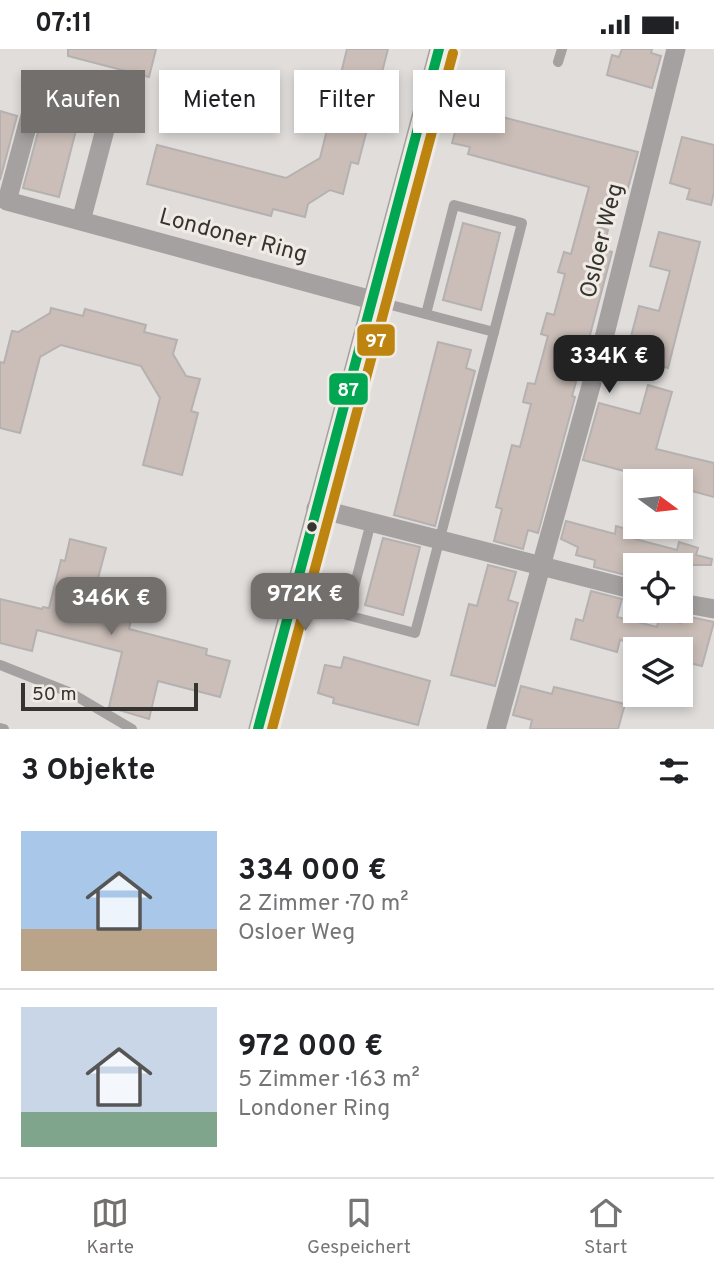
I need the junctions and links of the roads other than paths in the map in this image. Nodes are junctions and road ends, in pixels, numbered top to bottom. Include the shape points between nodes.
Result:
1 (439, 49) edge
2 (562, 49) edge
3 (676, 49) edge
4 (558, 62) dead end
5 (80, 221) junction
6 (372, 300) junction
7 (426, 314) junction
8 (494, 332) junction
9 (316, 508) junction
10 (371, 522) junction
11 (439, 539) junction
12 (541, 565) junction
13 (623, 587) edge
14 (693, 605) edge
15 (714, 609) edge
16 (0, 665) edge
17 (132, 729) edge
18 (258, 729) edge
19 (497, 729) edge

1 - 6 street
2 - 4 lane
3 - 12 street, Osloer Weg via 602,346
5 - 5 street, Londoner Ring via 7,201 34,101 107,122
5 - 6 street, Londoner Ring
6 - 7 lane
6 - 9 street
7 - 8 lane
7 - 8 lane via 454,205 522,223
8 - 11 lane
9 - 10 street
9 - 18 street
10 - 11 street
10 - 11 lane via 347,615 415,633
11 - 12 street
12 - 13 street
12 - 19 street, Osloer Weg
14 - 15 street
16 - 17 lane via 71,693

